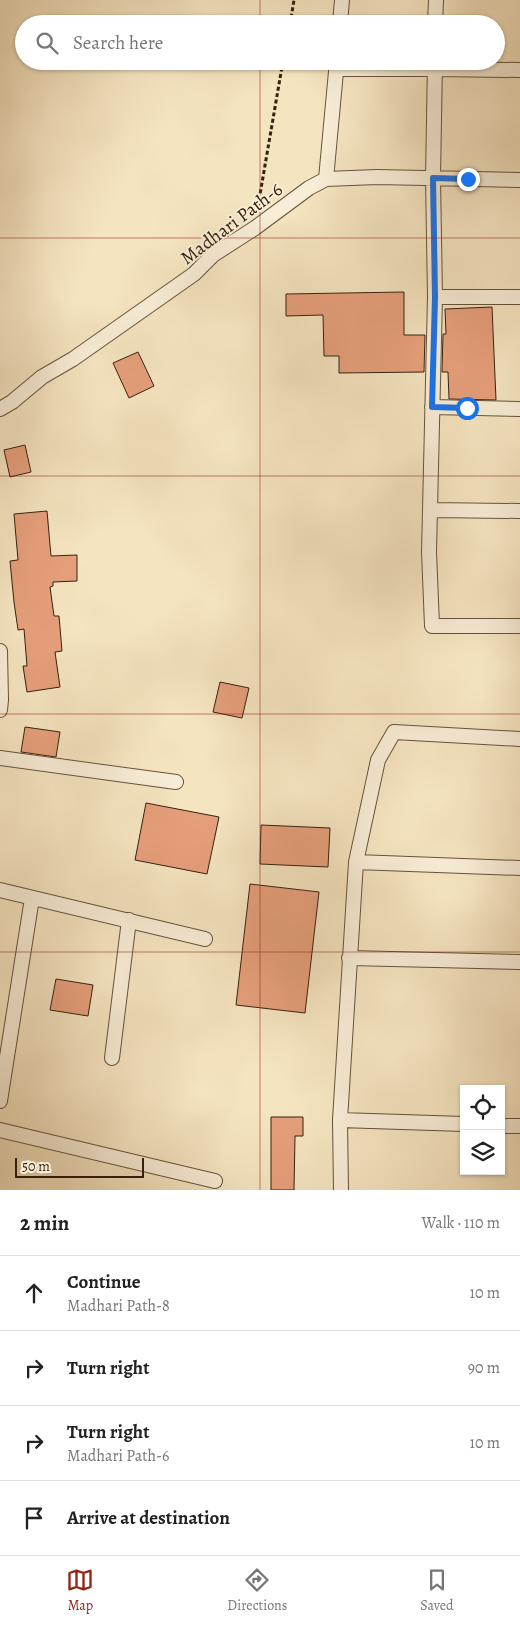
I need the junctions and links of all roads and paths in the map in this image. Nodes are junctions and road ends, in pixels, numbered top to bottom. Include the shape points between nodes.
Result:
1 (294, 0) edge
2 (342, 0) edge
3 (436, 0) edge
4 (292, 15) edge
5 (341, 15) edge
6 (435, 15) edge
7 (505, 69) edge
8 (281, 70) edge
9 (336, 70) edge
10 (434, 70) edge
11 (520, 70) edge
12 (433, 178) junction
13 (326, 179) junction
14 (520, 180) edge
15 (255, 228) junction
16 (435, 297) junction
17 (520, 298) edge
18 (432, 407) junction
19 (0, 409) edge
20 (520, 409) edge
21 (430, 510) junction
22 (520, 511) edge
23 (520, 626) edge
24 (0, 651) edge
25 (0, 710) edge
26 (520, 739) edge
27 (0, 758) edge
28 (176, 782) dead end
29 (356, 862) junction
30 (520, 868) edge
31 (0, 890) edge
32 (32, 898) junction
33 (128, 920) junction
34 (205, 939) dead end
35 (349, 958) junction
36 (520, 962) edge
37 (112, 1058) dead end
38 (0, 1101) edge
39 (340, 1120) junction
40 (460, 1124) edge
41 (505, 1126) edge
42 (520, 1126) edge
43 (0, 1130) edge
44 (215, 1181) dead end
45 (341, 1190) edge

1 - 4 path
2 - 5 street
3 - 6 street
7 - 11 street
8 - 15 path
9 - 13 street
10 - 12 street
12 - 13 street, Madhari Path-6
12 - 14 street, Madhari Path-6
12 - 16 street
13 - 15 street, Madhari Path-6
15 - 19 street, Madhari Path-6 via 213,254 194,274
16 - 17 street
16 - 18 street
18 - 20 street
18 - 21 street
21 - 22 street
21 - 23 street via 432,626
24 - 25 street
26 - 29 street via 394,732 378,760
27 - 28 street
29 - 30 street
29 - 35 street
31 - 32 street
32 - 33 street
32 - 38 street
33 - 34 street
33 - 37 street
35 - 36 street
35 - 39 street
39 - 40 street
39 - 45 street
41 - 42 street
43 - 44 street

